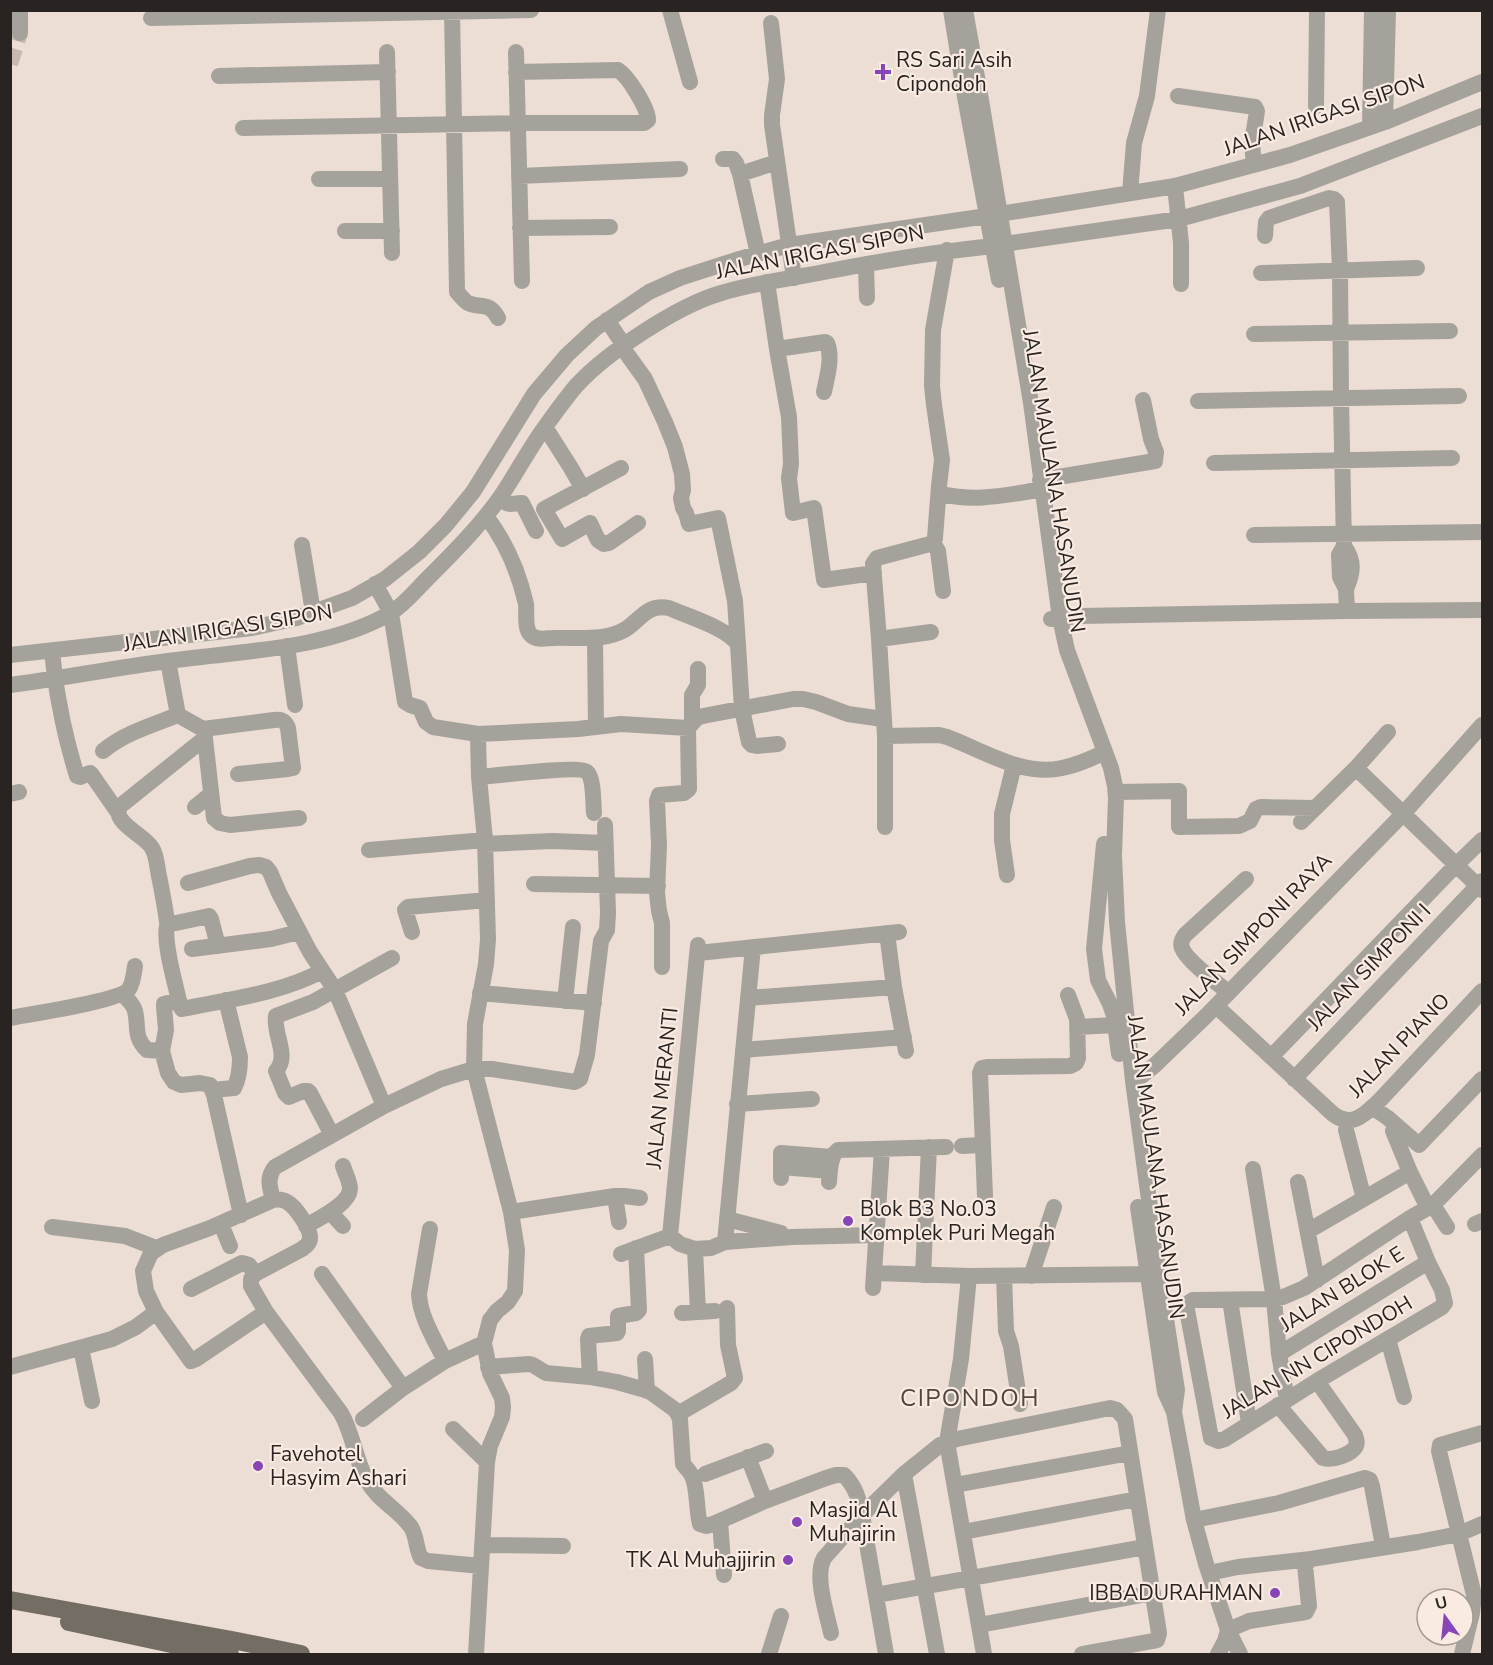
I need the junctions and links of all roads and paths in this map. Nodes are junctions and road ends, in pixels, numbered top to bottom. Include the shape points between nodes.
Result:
1 (20, 10) edge
2 (531, 10) edge
3 (670, 10) edge
4 (951, 10) edge
5 (965, 10) edge
6 (1158, 10) edge
7 (1317, 10) edge
8 (1372, 10) edge
9 (1388, 10) edge
10 (452, 11) edge
11 (151, 18) dead end
12 (771, 23) dead end
13 (20, 33) tunnel mouth
14 (387, 52) dead end
15 (516, 52) dead end
16 (966, 60) junction
17 (388, 72) junction
18 (516, 72) junction
19 (219, 76) dead end
20 (690, 82) dead end
21 (1482, 82) edge
22 (1178, 96) dead end
23 (1316, 106) dead end
24 (1482, 116) edge
25 (518, 123) junction
26 (455, 124) junction
27 (389, 125) junction
28 (1377, 125) junction
29 (243, 128) dead end
30 (723, 159) dead end
31 (777, 162) junction
32 (1254, 165) junction
33 (680, 169) dead end
34 (740, 174) junction
35 (519, 176) junction
36 (390, 179) junction
37 (319, 180) dead end
38 (1175, 188) junction
39 (1130, 193) junction
40 (990, 217) junction
41 (1178, 217) junction
42 (610, 227) dead end
43 (520, 228) junction
44 (345, 231) dead end
45 (392, 231) junction
46 (1265, 236) dead end
47 (996, 242) junction
48 (789, 247) junction
49 (952, 250) junction
50 (392, 254) dead end
51 (758, 254) junction
52 (866, 264) junction
53 (1417, 268) dead end
54 (1340, 270) junction
55 (1261, 273) dead end
56 (794, 276) junction
57 (522, 281) dead end
58 (767, 282) junction
59 (1181, 284) dead end
60 (867, 298) dead end
61 (498, 318) dead end
62 (609, 322) junction
63 (1450, 331) dead end
64 (1340, 332) junction
65 (1254, 334) dead end
66 (622, 344) junction
67 (777, 349) junction
68 (824, 392) dead end
69 (1459, 396) dead end
70 (1341, 398) junction
71 (1143, 400) dead end
72 (1198, 401) dead end
73 (545, 427) junction
74 (1452, 458) dead end
75 (1342, 461) junction
76 (1214, 463) dead end
77 (621, 468) dead end
78 (1032, 488) junction
79 (582, 489) junction
80 (939, 493) junction
81 (501, 496) junction
82 (486, 516) junction
83 (638, 523) dead end
84 (536, 531) dead end
85 (1482, 532) edge
86 (1254, 535) dead end
87 (1344, 539) junction
88 (933, 543) junction
89 (302, 545) dead end
90 (874, 573) junction
91 (377, 587) junction
92 (943, 591) dead end
93 (1482, 610) edge
94 (391, 611) junction
95 (1347, 611) junction
96 (313, 612) junction
97 (1064, 618) junction
98 (931, 632) dead end
99 (595, 638) junction
100 (879, 639) junction
101 (738, 645) junction
102 (287, 646) junction
103 (10, 655) edge
104 (168, 661) junction
105 (54, 664) junction
106 (698, 669) dead end
107 (10, 685) edge
108 (296, 705) dead end
109 (742, 709) junction
110 (178, 716) junction
111 (883, 719) junction
112 (690, 725) junction
113 (1482, 725) edge
114 (596, 727) junction
115 (1388, 732) dead end
116 (204, 733) junction
117 (478, 734) junction
118 (885, 736) junction
119 (778, 744) dead end
120 (103, 751) dead end
121 (1097, 756) junction
122 (1014, 765) junction
123 (1356, 768) junction
124 (238, 774) dead end
125 (479, 777) junction
126 (1116, 792) junction
127 (211, 794) junction
128 (195, 807) dead end
129 (1315, 808) junction
130 (117, 811) junction
131 (1403, 814) junction
132 (299, 818) dead end
133 (1300, 822) dead end
134 (885, 827) dead end
135 (1482, 840) edge
136 (485, 842) junction
137 (604, 843) junction
138 (369, 850) dead end
139 (1456, 865) junction
140 (1007, 875) dead end
141 (1246, 879) dead end
142 (188, 883) dead end
143 (534, 884) dead end
144 (606, 885) junction
145 (658, 886) junction
146 (1481, 886) edge
147 (487, 900) junction
148 (168, 923) junction
149 (573, 927) dead end
150 (299, 932) junction
151 (412, 932) dead end
152 (1094, 944) junction
153 (218, 946) junction
154 (1119, 946) junction
155 (753, 947) junction
156 (192, 949) dead end
157 (392, 958) dead end
158 (135, 966) dead end
159 (662, 967) dead end
160 (322, 971) junction
161 (1098, 980) junction
162 (1123, 980) junction
163 (894, 987) junction
164 (335, 990) junction
165 (1482, 991) edge
166 (1228, 992) junction
167 (480, 993) junction
168 (123, 994) junction
169 (1068, 995) dead end
170 (748, 998) junction
171 (179, 1000) junction
172 (226, 1000) junction
173 (565, 1000) junction
174 (594, 1004) junction
175 (1216, 1006) junction
176 (10, 1018) edge
177 (1109, 1020) junction
178 (1082, 1023) junction
179 (743, 1050) junction
180 (162, 1051) junction
181 (1271, 1057) junction
182 (474, 1069) junction
183 (1294, 1079) junction
184 (1482, 1079) edge
185 (1136, 1080) junction
186 (212, 1090) junction
187 (812, 1099) dead end
188 (737, 1104) junction
189 (384, 1106) junction
190 (1372, 1107) junction
191 (1345, 1125) junction
192 (1393, 1131) dead end
193 (332, 1135) junction
194 (983, 1145) junction
195 (946, 1147) junction
196 (882, 1149) junction
197 (1482, 1155) edge
198 (343, 1166) dead end
199 (1253, 1169) dead end
200 (1410, 1172) junction
201 (781, 1173) dead end
202 (1298, 1182) dead end
203 (615, 1196) junction
204 (985, 1196) dead end
205 (640, 1198) dead end
206 (1364, 1199) junction
207 (273, 1200) junction
208 (1144, 1204) junction
209 (1054, 1207) dead end
210 (1431, 1207) junction
211 (330, 1212) junction
212 (511, 1212) junction
213 (241, 1215) junction
214 (727, 1218) junction
215 (1410, 1218) junction
216 (619, 1222) dead end
217 (220, 1224) junction
218 (306, 1226) junction
219 (343, 1226) dead end
220 (52, 1227) dead end
221 (1447, 1227) dead end
222 (430, 1229) dead end
223 (1308, 1232) junction
224 (670, 1236) junction
225 (876, 1236) junction
226 (792, 1237) junction
227 (725, 1242) junction
228 (230, 1246) dead end
229 (156, 1248) junction
230 (695, 1249) junction
231 (1428, 1262) junction
232 (255, 1274) junction
233 (322, 1274) dead end
234 (923, 1275) junction
235 (1143, 1275) junction
236 (969, 1276) junction
237 (1004, 1276) junction
238 (1031, 1276) junction
239 (1317, 1280) junction
240 (191, 1289) dead end
241 (1274, 1299) junction
242 (1230, 1300) junction
243 (156, 1312) junction
244 (266, 1312) junction
245 (1388, 1339) junction
246 (484, 1343) junction
247 (81, 1348) junction
248 (1279, 1354) junction
249 (645, 1359) dead end
250 (445, 1361) junction
251 (10, 1367) edge
252 (488, 1367) junction
253 (590, 1377) junction
254 (1317, 1381) junction
255 (1200, 1385) junction
256 (403, 1388) junction
257 (647, 1391) junction
258 (1171, 1391) junction
259 (1404, 1397) dead end
260 (92, 1401) dead end
261 (1283, 1402) junction
262 (1020, 1404) dead end
263 (678, 1414) junction
264 (363, 1419) dead end
265 (1249, 1423) junction
266 (453, 1429) dead end
267 (1482, 1433) edge
268 (947, 1442) junction
269 (765, 1450) dead end
270 (1130, 1453) junction
271 (748, 1457) junction
272 (487, 1462) junction
273 (705, 1474) dead end
274 (904, 1474) junction
275 (955, 1485) junction
276 (1137, 1499) junction
277 (765, 1501) junction
278 (862, 1515) junction
279 (1202, 1518) junction
280 (720, 1521) junction
281 (1482, 1524) edge
282 (963, 1532) junction
283 (1459, 1534) junction
284 (482, 1545) junction
285 (562, 1546) dead end
286 (1145, 1546) junction
287 (1383, 1546) junction
288 (1311, 1558) junction
289 (481, 1566) junction
290 (1209, 1573) junction
291 (724, 1575) dead end
292 (971, 1578) junction
293 (925, 1586) junction
294 (1153, 1593) junction
295 (876, 1595) junction
296 (10, 1600) edge
297 (10, 1612) edge
298 (1477, 1613) edge
299 (781, 1616) dead end
300 (979, 1625) junction
301 (1228, 1630) junction
302 (831, 1633) dead end
303 (230, 1654) edge
304 (301, 1654) edge
305 (476, 1654) edge
306 (769, 1654) edge
307 (886, 1654) edge
308 (937, 1654) edge
309 (984, 1654) edge
310 (1082, 1654) edge
311 (1218, 1654) edge
312 (1240, 1654) edge
313 (1462, 1654) edge

1 - 13 street
2 - 10 street
3 - 20 street
4 - 16 street, JALAN MAULANA HASANUDIN
5 - 16 street, JALAN MAULANA HASANUDIN
6 - 39 street via 1147,96 1134,143
7 - 23 street
8 - 28 street
9 - 28 street
10 - 11 street
10 - 26 street
12 - 31 street via 777,79 772,115
14 - 17 street
15 - 18 street
16 - 40 street, JALAN MAULANA HASANUDIN
17 - 19 street
17 - 27 street
18 - 25 street
18 - 25 street via 618,70 649,116 644,123
21 - 28 street, JALAN IRIGASI SIPON
22 - 32 street via 1255,107
24 - 41 street, JALAN IRIGASI SIPON via 1300,186
25 - 26 street
25 - 35 street
26 - 27 street
26 - 61 street via 457,292 468,303 486,306
27 - 29 street
27 - 36 street
28 - 32 street, JALAN IRIGASI SIPON
30 - 34 street via 733,159
31 - 34 street
31 - 48 street
32 - 38 street, JALAN IRIGASI SIPON
33 - 35 street
34 - 51 street
35 - 43 street
36 - 37 street
36 - 45 street
38 - 39 street, JALAN IRIGASI SIPON
38 - 41 street
39 - 40 street, JALAN IRIGASI SIPON
40 - 47 street, JALAN MAULANA HASANUDIN
40 - 48 street, JALAN IRIGASI SIPON
41 - 47 street, JALAN IRIGASI SIPON
41 - 59 street
42 - 43 street
43 - 57 street
44 - 45 street
45 - 50 street
46 - 54 street via 1269,218 1334,199
47 - 49 street, JALAN IRIGASI SIPON
47 - 78 street, JALAN MAULANA HASANUDIN
48 - 51 street, JALAN IRIGASI SIPON
48 - 56 street
49 - 52 street, JALAN IRIGASI SIPON
49 - 80 street via 932,341 933,405 942,460
51 - 62 street, JALAN IRIGASI SIPON via 680,278 649,292
52 - 56 street, JALAN IRIGASI SIPON
52 - 60 street
53 - 54 street
54 - 55 street
54 - 64 street
56 - 58 street, JALAN IRIGASI SIPON
58 - 66 street, JALAN IRIGASI SIPON via 692,304
58 - 67 street
62 - 66 street
62 - 91 street, JALAN IRIGASI SIPON via 596,328 567,355 534,394 473,492 446,525
63 - 64 street
64 - 65 street
64 - 70 street
66 - 73 street, JALAN IRIGASI SIPON via 577,385
66 - 101 street via 645,379 675,447 682,474 681,498 689,524 718,518 735,601
67 - 68 street via 827,343 829,360
67 - 90 street via 789,417 793,513 814,508 824,580
69 - 70 street
70 - 72 street
70 - 75 street
71 - 78 street via 1155,461
73 - 79 street
73 - 81 street, JALAN IRIGASI SIPON
74 - 75 street
75 - 76 street
75 - 87 street
77 - 79 street
78 - 80 street via 999,496 963,498
78 - 97 street, JALAN MAULANA HASANUDIN via 1038,546
79 - 83 street via 544,509 562,539 590,523 598,540 609,543
80 - 88 street
81 - 82 street, JALAN IRIGASI SIPON
81 - 84 street via 510,505 522,503
82 - 94 street, JALAN IRIGASI SIPON via 445,562
82 - 99 street via 516,571 531,635 542,639
85 - 87 street
86 - 87 street
87 - 95 street via 1339,555
88 - 90 street via 877,558 873,562
88 - 92 street via 938,551
89 - 96 street
90 - 100 street
91 - 94 street
91 - 96 street, JALAN IRIGASI SIPON
93 - 95 street
94 - 102 street, JALAN IRIGASI SIPON via 363,627
94 - 117 street via 405,702 420,708 433,727
95 - 97 street
96 - 105 street, JALAN IRIGASI SIPON via 252,628
97 - 121 street, JALAN MAULANA HASANUDIN via 1057,652
98 - 100 street
99 - 101 street via 620,632 652,608 660,607 725,632
99 - 114 street
100 - 111 street
101 - 109 street
102 - 104 street, JALAN IRIGASI SIPON
102 - 108 street
103 - 105 street, JALAN IRIGASI SIPON
104 - 105 street, JALAN IRIGASI SIPON
104 - 110 street
105 - 107 street, JALAN IRIGASI SIPON
105 - 130 street via 66,742 78,777 92,775
106 - 112 street
109 - 111 street via 803,699 848,714
109 - 112 street via 703,716
109 - 119 street via 752,745
110 - 116 street
110 - 120 street via 126,735
111 - 118 street
112 - 114 street
112 - 145 street via 689,789 657,797
113 - 131 street, JALAN SIMPONI RAYA
114 - 117 street
115 - 123 street
116 - 124 street via 274,720 286,723 292,768
116 - 127 street
116 - 130 street
117 - 125 street
118 - 122 street via 939,735
118 - 134 street
121 - 122 street via 1052,770
121 - 126 street, JALAN MAULANA HASANUDIN via 1113,775
121 - 152 street, JALAN MAULANA HASANUDIN via 1106,800
122 - 140 street via 1002,814
123 - 129 street
123 - 131 street
125 - 136 street
125 - 137 street via 586,771
126 - 129 street via 1179,791 1179,827 1239,826 1250,821 1261,807
126 - 154 street, JALAN MAULANA HASANUDIN via 1114,855
127 - 128 street
127 - 132 street via 214,818 220,823
129 - 133 street
130 - 148 street via 132,831 152,846
131 - 139 street
131 - 166 street, JALAN SIMPONI RAYA
135 - 139 street, JALAN SIMPONI I
136 - 137 street
136 - 138 street
136 - 147 street
137 - 144 street
139 - 146 street
139 - 181 street, JALAN SIMPONI I
141 - 166 street via 1181,941 1190,958
142 - 150 street via 240,867 266,867
143 - 144 street
144 - 145 street
144 - 174 street via 609,913 601,941
145 - 159 street
146 - 183 street, JALAN SIMPONI I
147 - 151 street via 408,907 405,910
147 - 167 street via 486,964
148 - 153 street via 209,916
148 - 171 street via 166,934
149 - 173 street
150 - 153 street
150 - 160 street
152 - 154 street via 1099,955 1107,960 1116,956
152 - 161 street, JALAN MAULANA HASANUDIN
153 - 156 street
154 - 162 street, JALAN MAULANA HASANUDIN
155 - 163 street via 893,932
155 - 170 street
155 - 224 street, JALAN MERANTI via 698,949
157 - 164 street
158 - 168 street via 129,989
160 - 164 street
160 - 172 street via 280,988
161 - 162 street via 1109,967 1117,970
161 - 177 street, JALAN MAULANA HASANUDIN via 1110,1004
162 - 185 street, JALAN MAULANA HASANUDIN
163 - 170 street
163 - 179 street via 905,1044
164 - 189 street
164 - 193 street via 278,1014 275,1019 282,1058 276,1071 285,1093 289,1097 308,1091
165 - 190 street, JALAN PIANO
166 - 175 street, JALAN SIMPONI RAYA
167 - 173 street
167 - 182 street
168 - 176 street
168 - 180 street via 135,1009 141,1044 147,1050
169 - 178 street
170 - 179 street
171 - 172 street via 182,1009
171 - 180 street via 164,1004 166,1030
172 - 186 street via 240,1057 239,1071 234,1088
173 - 174 street
174 - 182 street via 587,1055 578,1081
175 - 181 street
175 - 185 street, JALAN SIMPONI RAYA
177 - 178 street
177 - 208 street, JALAN MAULANA HASANUDIN
178 - 194 street via 1076,1063 982,1068
179 - 188 street
180 - 186 street via 174,1082 210,1085
181 - 183 street
182 - 189 street via 441,1079
182 - 212 street
183 - 191 street
184 - 190 street via 1419,1146
185 - 208 street, JALAN MAULANA HASANUDIN
186 - 213 street
187 - 188 street
188 - 214 street
189 - 193 street
190 - 191 street, JALAN PIANO
191 - 206 street
192 - 200 street
193 - 207 street via 275,1167 269,1180
194 - 195 street
194 - 204 street
195 - 196 street
195 - 234 street
196 - 201 street via 843,1149 835,1152 831,1170
196 - 225 street
197 - 210 street
198 - 211 street via 350,1192
199 - 241 street
200 - 206 street
200 - 210 street
202 - 223 street
203 - 205 street
203 - 212 street
203 - 216 street
206 - 223 street
207 - 213 street
207 - 218 street via 288,1202
208 - 235 street, JALAN MAULANA HASANUDIN
209 - 238 street
210 - 215 street
210 - 221 street
211 - 218 street
211 - 219 street
212 - 246 street via 517,1250 515,1291 490,1320
213 - 217 street
214 - 226 street
214 - 227 street
215 - 231 street
215 - 239 street
217 - 228 street
217 - 229 street
218 - 232 street via 311,1236 308,1245
220 - 229 street via 125,1236
222 - 250 street via 419,1300
223 - 239 street
224 - 230 street
224 - 253 street via 628,1251 639,1310 618,1316 617,1333 589,1336
225 - 226 street
225 - 234 street via 873,1280
226 - 227 street
227 - 230 street
229 - 243 street via 143,1271 146,1291
230 - 263 street via 705,1311 728,1345 735,1378
231 - 245 street, JALAN NN CIPONDOH via 1445,1303
231 - 248 street, JALAN BLOK E
232 - 240 street via 242,1263
232 - 244 street via 251,1286
233 - 256 street
234 - 236 street
235 - 238 street
235 - 258 street, JALAN MAULANA HASANUDIN
236 - 237 street
236 - 268 street via 960,1370
237 - 238 street
237 - 262 street via 1006,1331
239 - 241 street
241 - 242 street
241 - 248 street
242 - 255 street via 1193,1300 1187,1304
242 - 265 street
243 - 244 street via 192,1361
243 - 247 street via 119,1336
244 - 289 street via 341,1413 367,1481 378,1497 410,1526 421,1558
245 - 254 street, JALAN NN CIPONDOH
245 - 259 street
246 - 250 street
246 - 252 street
247 - 251 street
247 - 260 street
248 - 261 street
249 - 257 street
250 - 256 street
252 - 253 street via 529,1364 546,1373
252 - 272 street via 503,1407
253 - 257 street
254 - 261 street, JALAN NN CIPONDOH
254 - 261 street via 1355,1435 1356,1446 1346,1454 1331,1460 1323,1458
255 - 258 street
255 - 265 street, JALAN NN CIPONDOH via 1211,1438 1221,1441
256 - 264 street
257 - 263 street
258 - 279 street, JALAN MAULANA HASANUDIN
261 - 265 street, JALAN NN CIPONDOH
263 - 280 street via 682,1464 693,1479 700,1524
266 - 272 street
267 - 283 street via 1440,1445
268 - 270 street via 1110,1408 1125,1419
268 - 274 street
268 - 275 street
269 - 271 street
270 - 275 street
270 - 276 street
271 - 273 street
271 - 277 street
272 - 284 street
274 - 278 street
274 - 293 street
275 - 282 street
276 - 282 street
276 - 286 street
277 - 278 street via 844,1475 857,1495
277 - 280 street
278 - 295 street
278 - 302 street via 821,1564 820,1579
279 - 287 street via 1279,1503 1365,1478 1372,1486
279 - 290 street, JALAN MAULANA HASANUDIN
280 - 291 street
281 - 283 street
282 - 292 street
283 - 287 street
283 - 298 street
284 - 285 street
284 - 289 street
286 - 292 street
286 - 294 street
287 - 288 street
288 - 290 street
288 - 301 street via 1305,1565 1309,1606 1306,1612 1249,1621
289 - 305 street
290 - 301 street, JALAN MAULANA HASANUDIN
292 - 293 street
292 - 300 street
293 - 295 street
293 - 308 street
294 - 300 street
294 - 310 street via 1159,1627 1157,1640
295 - 307 street
296 - 304 main road
297 - 303 main road
298 - 313 street
299 - 306 street
300 - 309 street
301 - 311 street
301 - 312 street, JALAN MAULANA HASANUDIN

